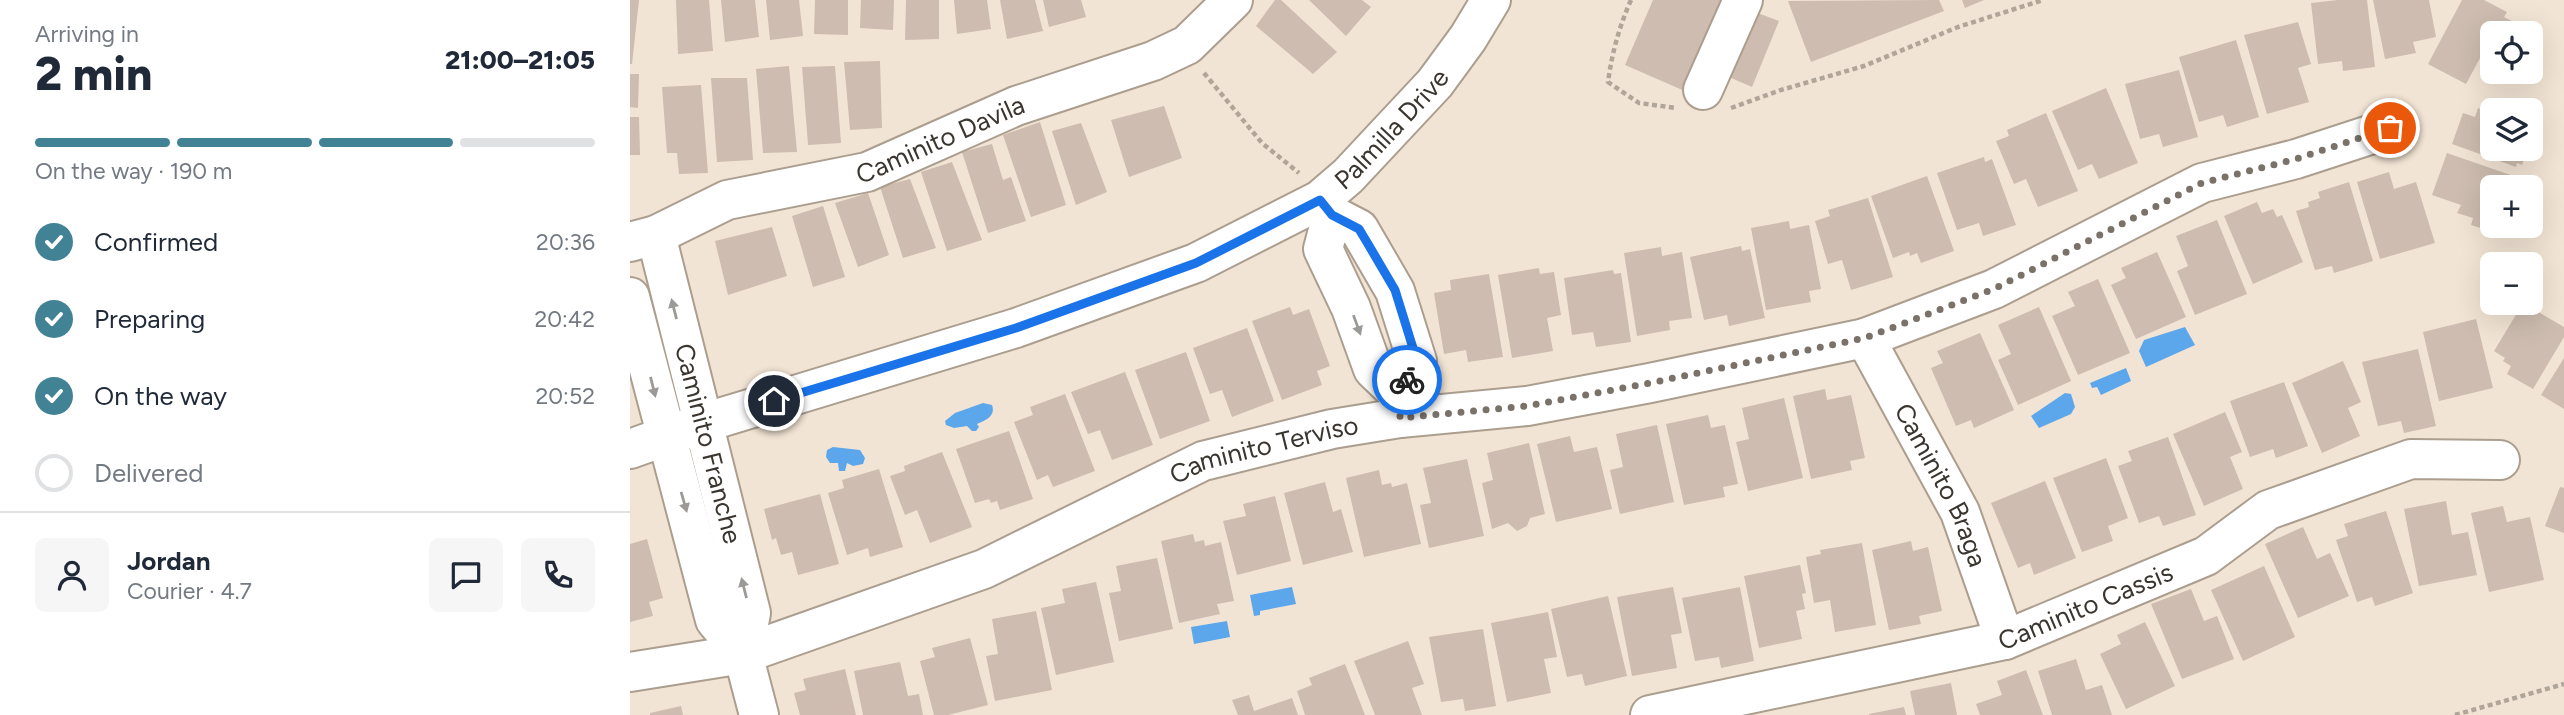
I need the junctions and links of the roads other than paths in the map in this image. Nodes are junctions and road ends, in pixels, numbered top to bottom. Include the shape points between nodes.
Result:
1 (1233, 0) edge
2 (1491, 0) edge
3 (1743, 0) edge
4 (1717, 99) road end
5 (2390, 128) dead end
6 (1325, 203) junction
7 (643, 239) edge
8 (1376, 258) junction
9 (1337, 278) junction
10 (630, 297) edge
11 (1865, 338) junction
12 (1400, 407) junction
13 (703, 423) junction
14 (666, 437) junction
15 (630, 449) edge
16 (2500, 460) dead end
17 (2005, 640) junction
18 (743, 654) junction
19 (630, 672) edge
20 (759, 715) edge
21 (1650, 715) edge

1 - 7 street, Caminito Davila via 1187,45 1153,61 1016,106 867,172 727,200
2 - 6 street, Palmilla Drive via 1435,83
3 - 4 street
5 - 11 street, Caminito Terviso via 2202,183 1994,289
6 - 8 street via 1359,229
6 - 9 street via 1323,249
6 - 13 street, Palmilla Drive via 1196,263 1016,328
13 -> 7 street, Caminito Franche
8 - 9 street
8 - 12 street via 1395,290 1417,361
9 -> 12 street via 1373,369
10 -> 14 street, Caminito Franche
11 - 12 street, Caminito Terviso via 1527,406
11 - 17 street, Caminito Braga via 1960,512
12 - 18 street, Caminito Terviso via 1203,461 984,569
13 - 14 street, Palmilla Drive
18 -> 13 street, Caminito Franche via 751,613
14 - 15 street, Palmilla Drive
14 -> 18 street, Caminito Franche via 715,620
16 - 17 street, Caminito Cassis via 2411,459 2281,505 2206,556
17 - 21 street, Caminito Cassis
18 - 19 street, Caminito Terviso
18 - 20 street, Caminito Franche

